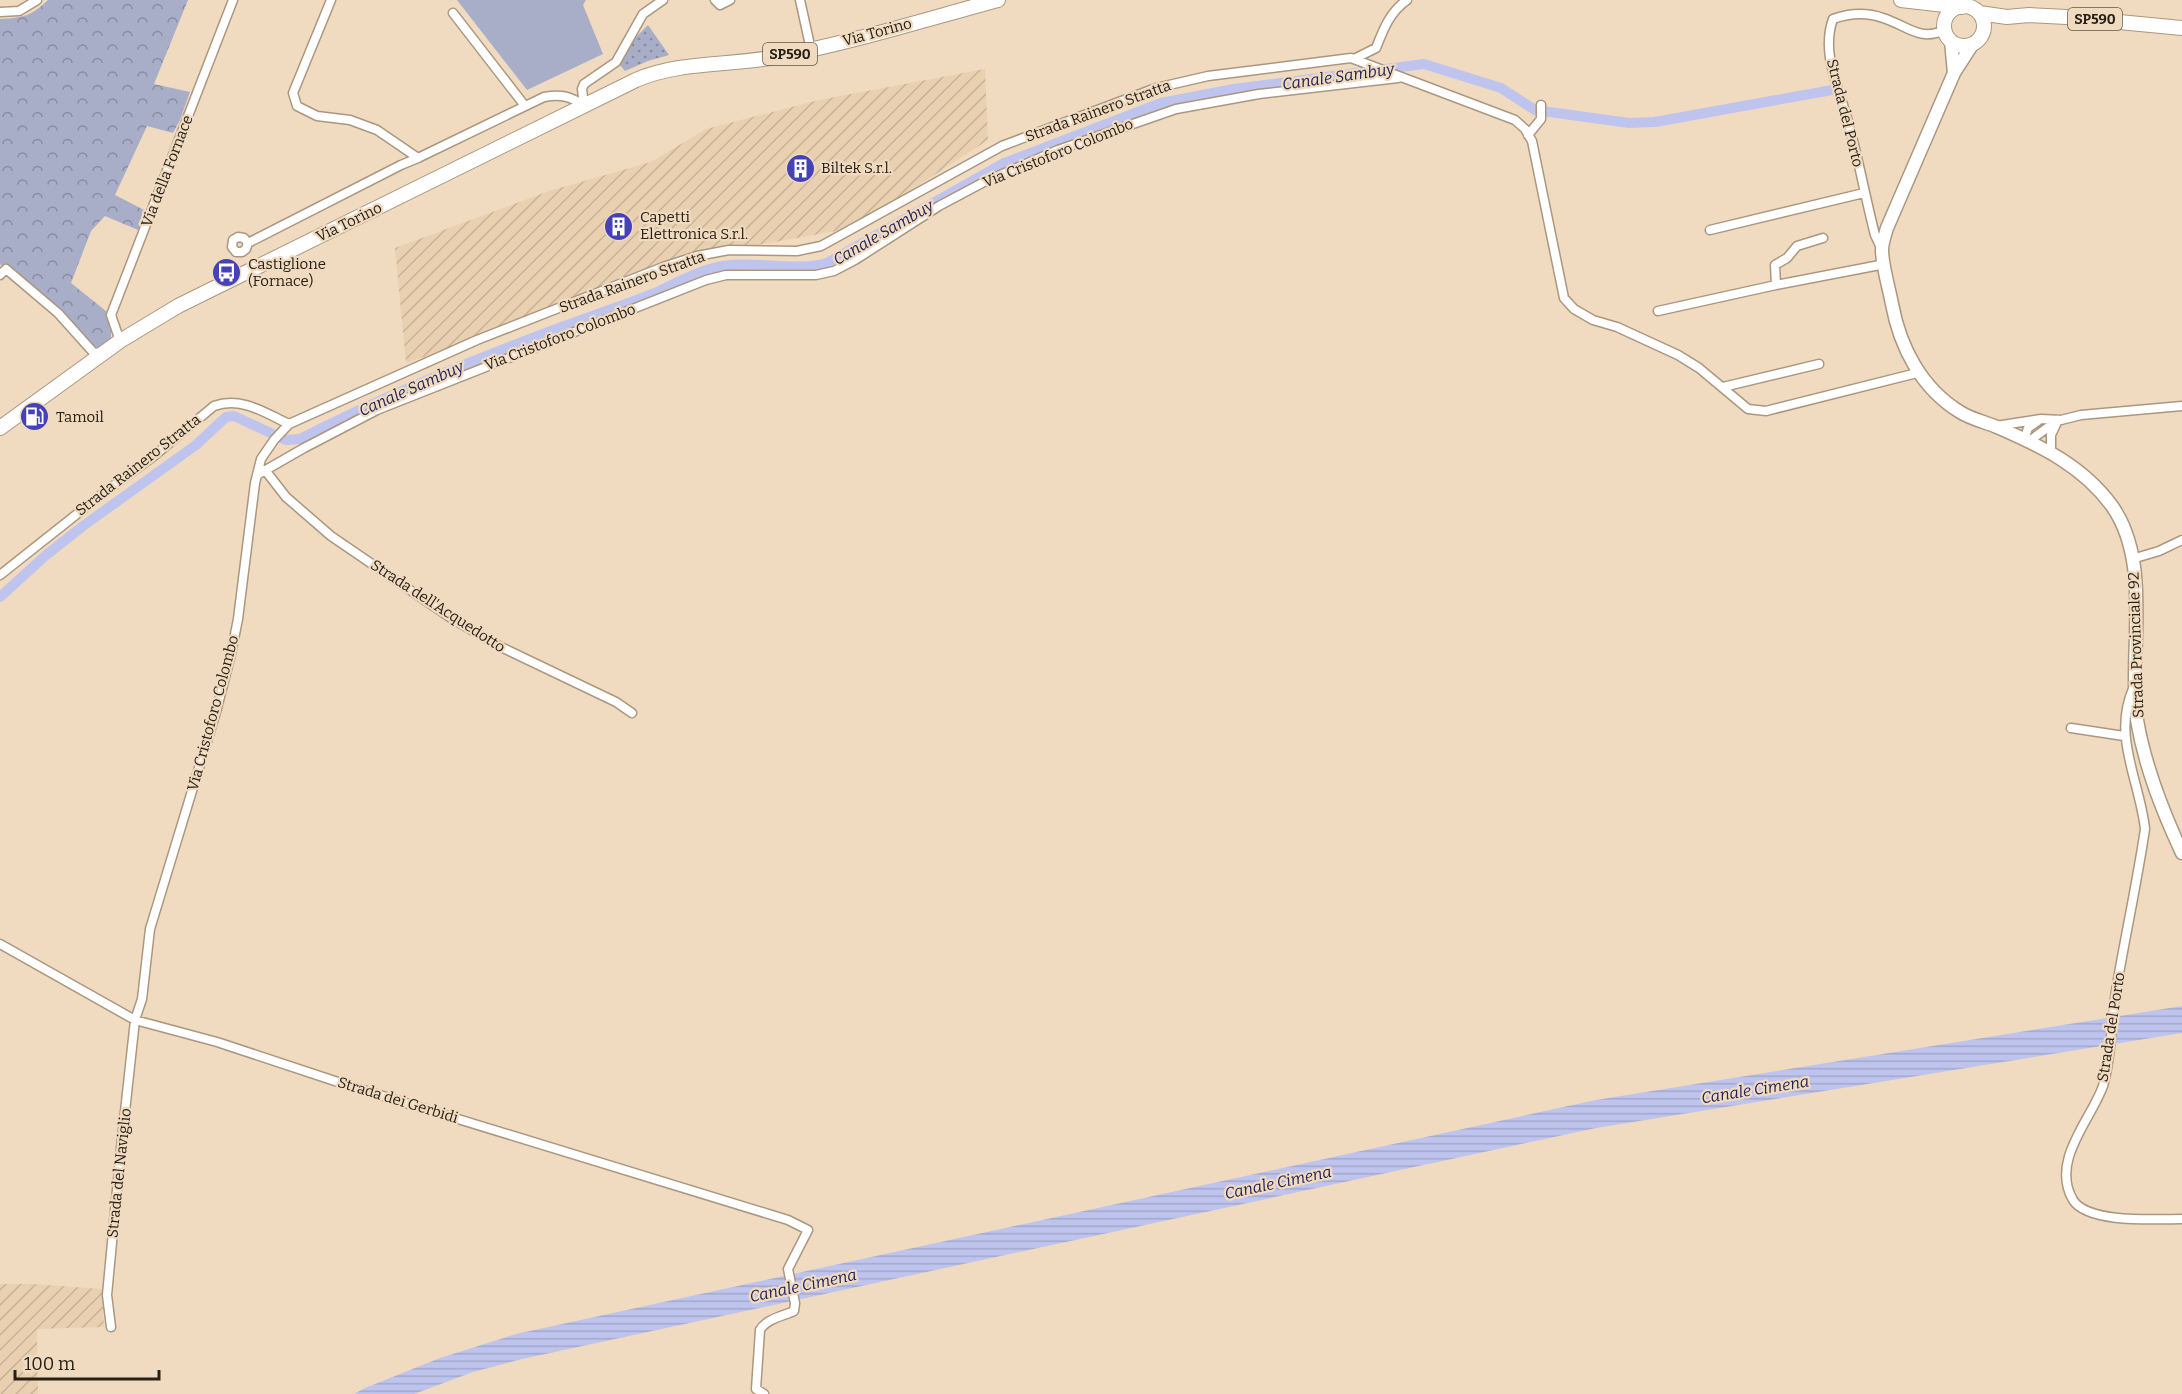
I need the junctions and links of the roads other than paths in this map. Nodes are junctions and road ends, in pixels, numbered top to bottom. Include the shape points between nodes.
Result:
1 (37, 0) edge
2 (233, 0) edge
3 (331, 0) edge
4 (663, 0) edge
5 (715, 0) edge
6 (730, 0) edge
7 (800, 0) edge
8 (998, 0) edge
9 (1407, 0) edge
10 (1911, 1) edge
11 (1962, 7) junction
12 (0, 12) edge
13 (453, 13) dead end
14 (1979, 13) junction
15 (2007, 17) junction
16 (2182, 28) edge
17 (1947, 29) junction
18 (1983, 30) junction
19 (1972, 45) junction
20 (811, 50) junction
21 (1354, 59) junction
22 (1953, 73) junction
23 (1402, 77) junction
24 (584, 105) junction
25 (1541, 105) dead end
26 (525, 106) junction
27 (1528, 135) junction
28 (418, 158) junction
29 (1864, 193) junction
30 (1710, 230) dead end
31 (1823, 238) dead end
32 (248, 243) dead end
33 (1882, 250) junction
34 (1884, 264) junction
35 (0, 275) edge
36 (1776, 285) junction
37 (1658, 311) dead end
38 (120, 341) junction
39 (102, 354) junction
40 (1820, 364) dead end
41 (1917, 373) junction
42 (1723, 387) junction
43 (2182, 406) edge
44 (2041, 419) junction
45 (2058, 420) junction
46 (289, 424) junction
47 (1995, 426) junction
48 (0, 428) edge
49 (2026, 441) junction
50 (2051, 452) junction
51 (261, 472) junction
52 (2182, 540) edge
53 (2132, 559) junction
54 (0, 575) edge
55 (2135, 685) junction
56 (632, 713) dead end
57 (2072, 728) dead end
58 (2124, 736) junction
59 (2148, 768) junction
60 (2133, 774) junction
61 (2182, 853) edge
62 (0, 944) edge
63 (135, 1020) junction
64 (2182, 1219) edge
65 (111, 1327) dead end
66 (764, 1394) edge

1 - 12 street via 19,11
2 - 38 street, Via della Fornace via 111,315
3 - 28 street via 293,93 297,106 317,116 350,120 377,129
4 - 24 street via 643,14 616,62 584,84
5 - 6 street via 720,5
7 - 20 street
8 - 20 main road, Via Torino / SP590
9 - 21 street via 1388,18 1376,48
10 - 11 main road, SP590
10 - 17 main road, SP590
11 - 14 main road, SP590
11 - 17 main road via 1956,8
13 - 26 street
14 - 15 main road, SP590
14 - 18 main road
15 - 16 main road, SP590 via 2067,16
15 - 18 main road, SP590
17 - 19 main road, SP590 via 1960,46
17 - 22 main road
17 - 29 street, Strada del Porto via 1924,35 1884,18 1856,13 1833,19 1829,39 1834,78
18 - 19 main road, SP590
19 - 22 main road
20 - 24 main road, Via Torino / SP590 via 761,60 670,69
21 - 23 street, Via Cristoforo Colombo
21 - 46 street, Strada Rainero Stratta via 1208,76 1156,88 989,152 821,246 796,251 729,250 663,267 477,340
22 - 33 main road via 1887,228
23 - 27 street, Via Cristoforo Colombo via 1506,115
23 - 51 street, Via Cristoforo Colombo via 1220,100 1136,121 984,182 834,270 816,275 726,275 706,280 377,410
24 - 26 street via 558,94
24 - 38 main road, Via Torino / SP590 via 178,306
25 - 27 street via 1541,119
26 - 28 street
27 - 42 street via 1564,298 1593,320 1678,355
28 - 32 street
29 - 30 street
29 - 33 street, Strada del Porto
31 - 36 street via 1797,246 1775,265
33 - 34 main road, Strada Provinciale 92
34 - 36 street
34 - 41 main road, Strada Provinciale 92 via 1903,345
35 - 39 street via 6,269 58,313 93,352
36 - 37 street
38 - 39 main road, Via Torino / SP590
39 - 48 main road, Via Torino / SP590
40 - 42 street
41 - 42 street via 1766,411 1748,409
41 - 47 main road, Strada Provinciale 92 via 1961,413
43 - 45 street
44 - 45 street
44 - 47 street
44 - 49 street via 2028,428
45 - 49 street
45 - 50 street via 2051,435
46 - 51 street, Strada Rainero Stratta via 261,459
46 - 54 street, Strada Rainero Stratta via 249,405 226,402 214,406
47 - 49 main road, Strada Provinciale 92
49 - 50 main road, Strada Provinciale 92
50 - 53 main road, Strada Provinciale 92 via 2090,481 2112,507 2124,528
51 - 56 street, Strada dell'Acquedotto via 331,536 452,618
51 - 63 street, Via Cristoforo Colombo via 231,654 150,929 142,999
52 - 53 street
53 - 55 main road, Strada Provinciale 92 via 2137,604
55 - 58 street, Strada del Porto via 2128,700
55 - 59 main road, Strada Provinciale 92 via 2137,719
57 - 58 street
58 - 60 street, Strada del Porto
59 - 60 street
59 - 61 main road, Strada Provinciale 92
60 - 64 street, Strada del Porto via 2145,829 2109,1054 2103,1085 2073,1143 2067,1181 2072,1199 2089,1212 2110,1217
62 - 63 street, Strada dei Gerbidi
63 - 65 street, Strada del Naviglio via 107,1295
63 - 66 street, Strada dei Gerbidi via 788,1220 808,1230 788,1269 794,1311 760,1330 756,1389

